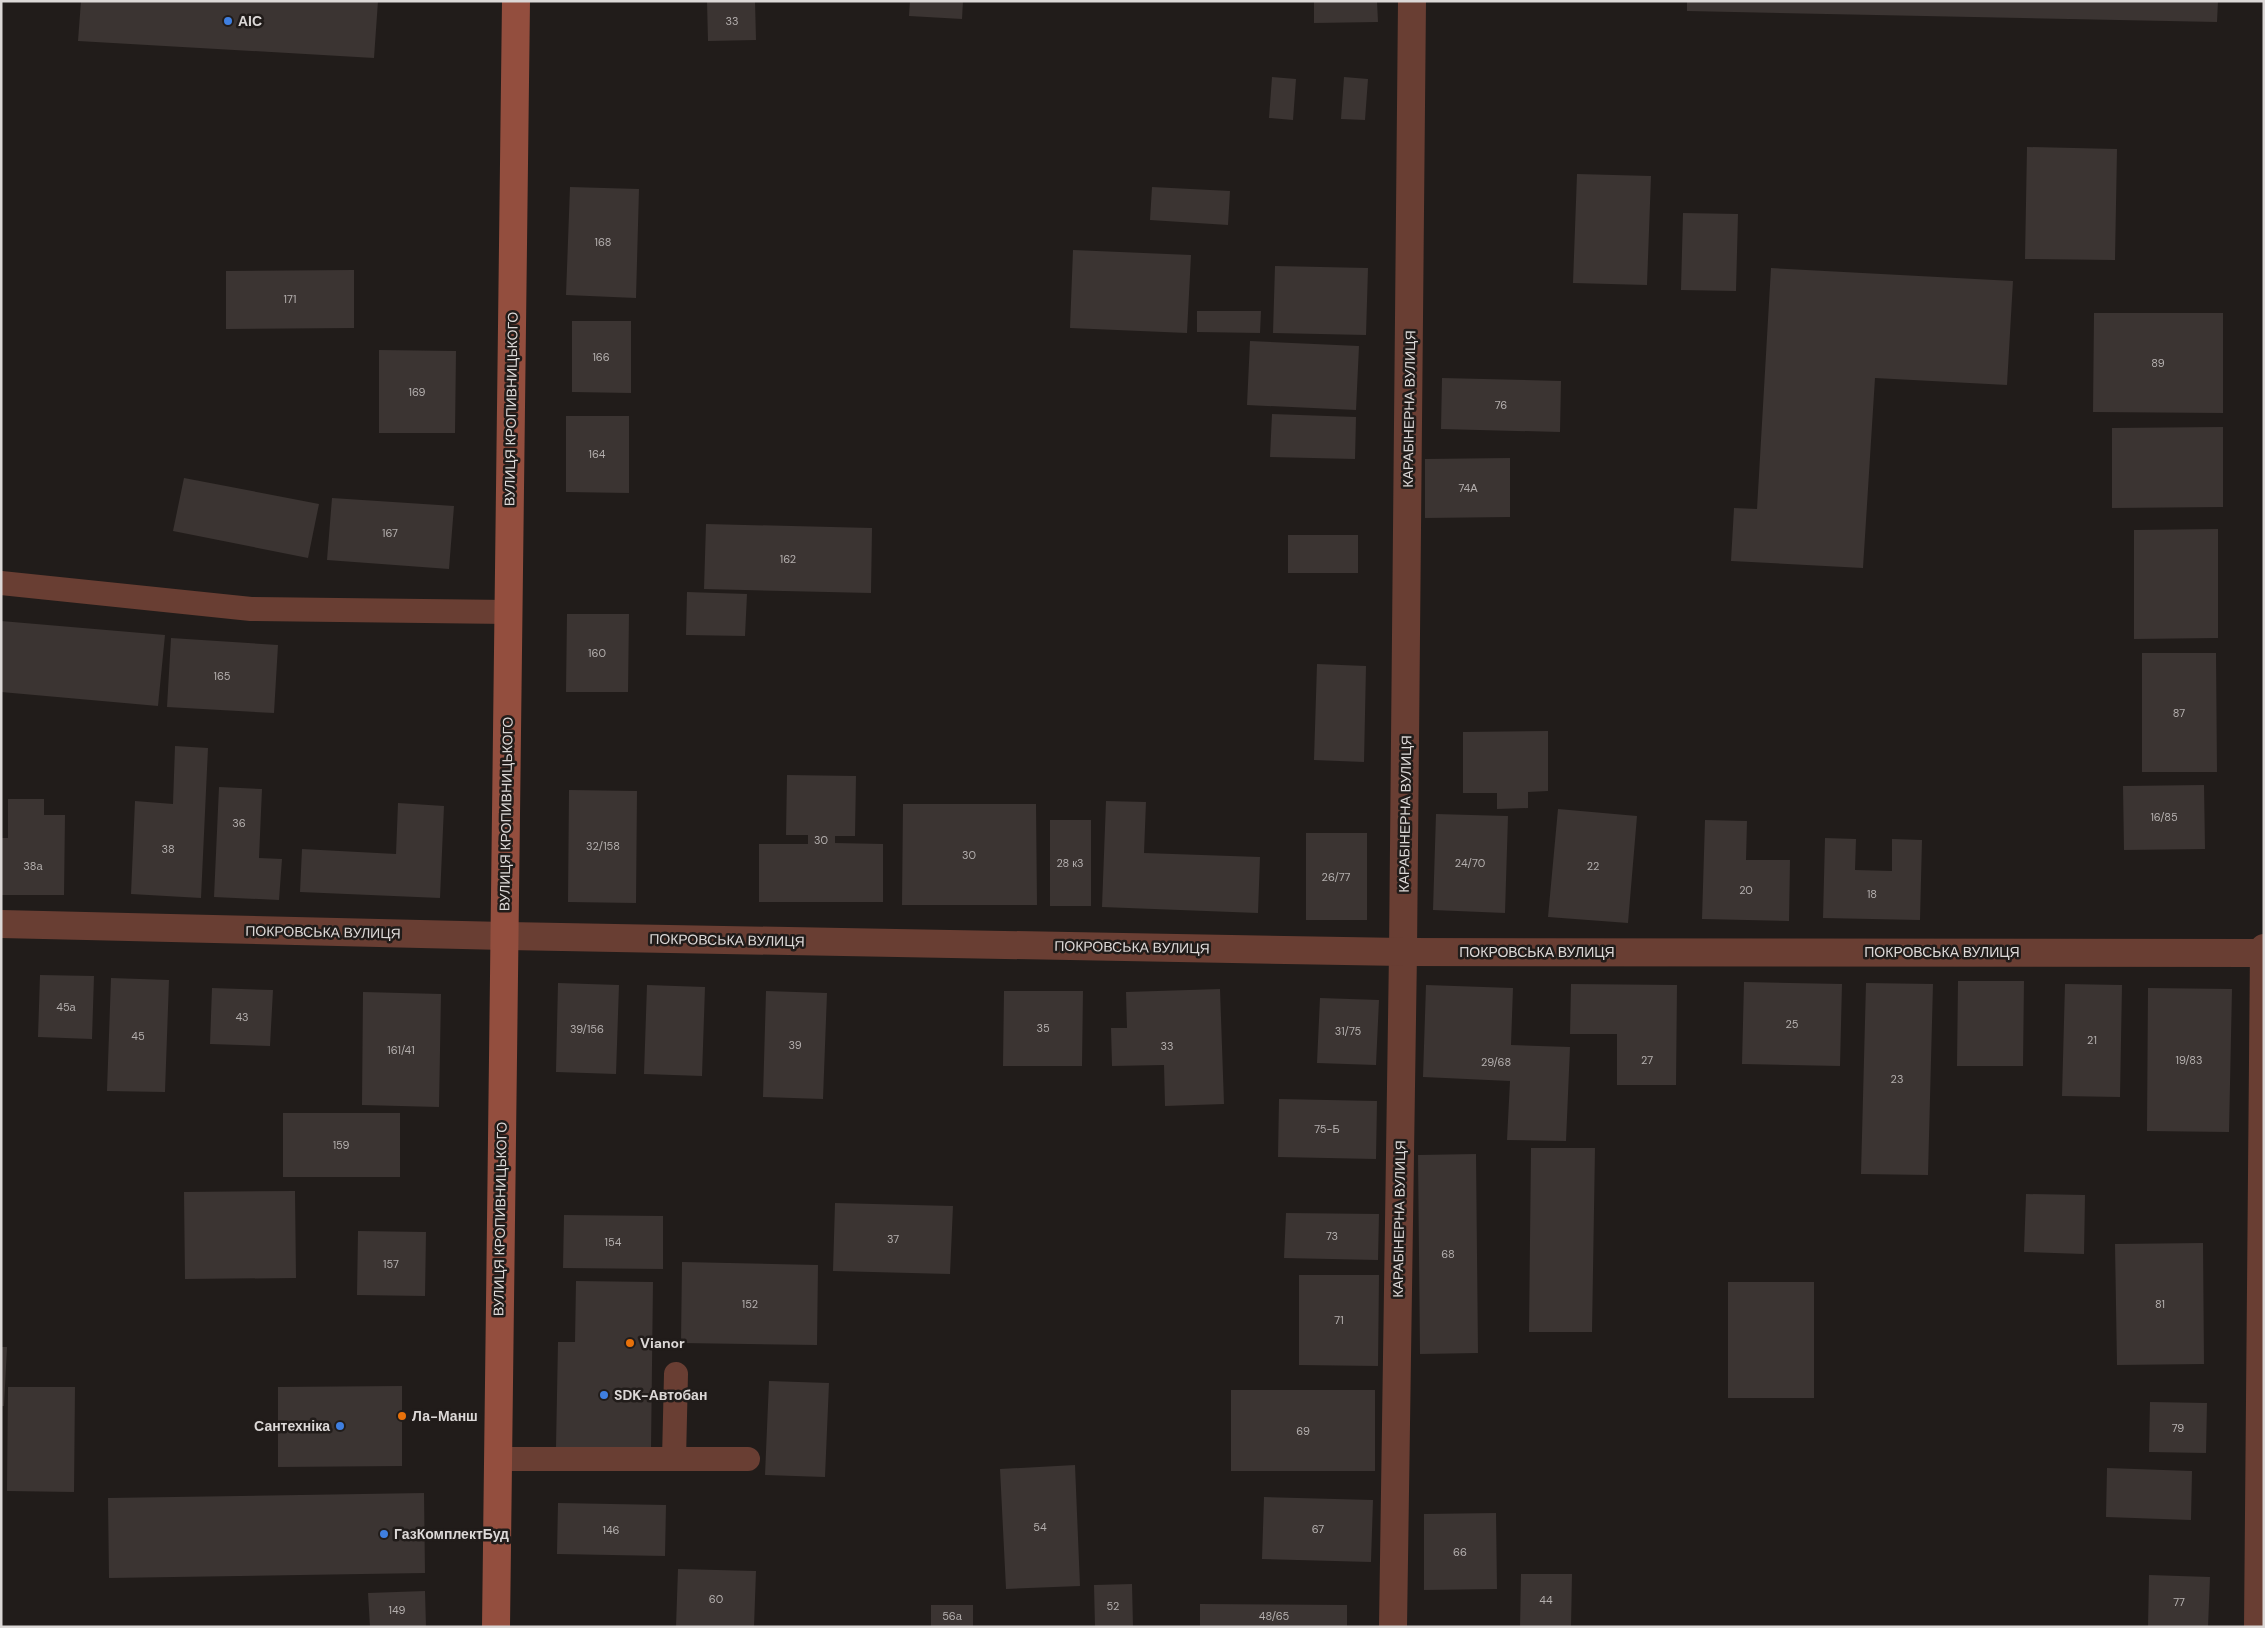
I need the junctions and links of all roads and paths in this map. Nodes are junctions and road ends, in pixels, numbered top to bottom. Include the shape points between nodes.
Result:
1 (516, 1) edge
2 (1412, 1) edge
3 (1, 583) edge
4 (509, 612) junction
5 (1, 924) edge
6 (504, 936) junction
7 (2264, 948) edge
8 (1403, 952) junction
9 (2264, 953) edge
10 (676, 1374) dead end
11 (497, 1459) junction
12 (674, 1459) junction
13 (748, 1459) dead end
14 (496, 1627) edge
15 (1393, 1627) edge
16 (2258, 1627) edge

1 - 4 main road, ВУЛИЦЯ КРОПИВНИЦЬКОГО
2 - 8 street, КАРАБІНЕРНА ВУЛИЦЯ
3 - 4 lane via 251,609
4 - 6 main road, ВУЛИЦЯ КРОПИВНИЦЬКОГО
5 - 6 street, ПОКРОВСЬКА ВУЛИЦЯ
6 - 8 street, ПОКРОВСЬКА ВУЛИЦЯ
6 - 11 main road, ВУЛИЦЯ КРОПИВНИЦЬКОГО
7 - 9 street
8 - 9 street, ПОКРОВСЬКА ВУЛИЦЯ
8 - 15 street, КАРАБІНЕРНА ВУЛИЦЯ
9 - 16 street
10 - 12 lane
11 - 12 lane
11 - 14 main road, ВУЛИЦЯ КРОПИВНИЦЬКОГО
12 - 13 lane

